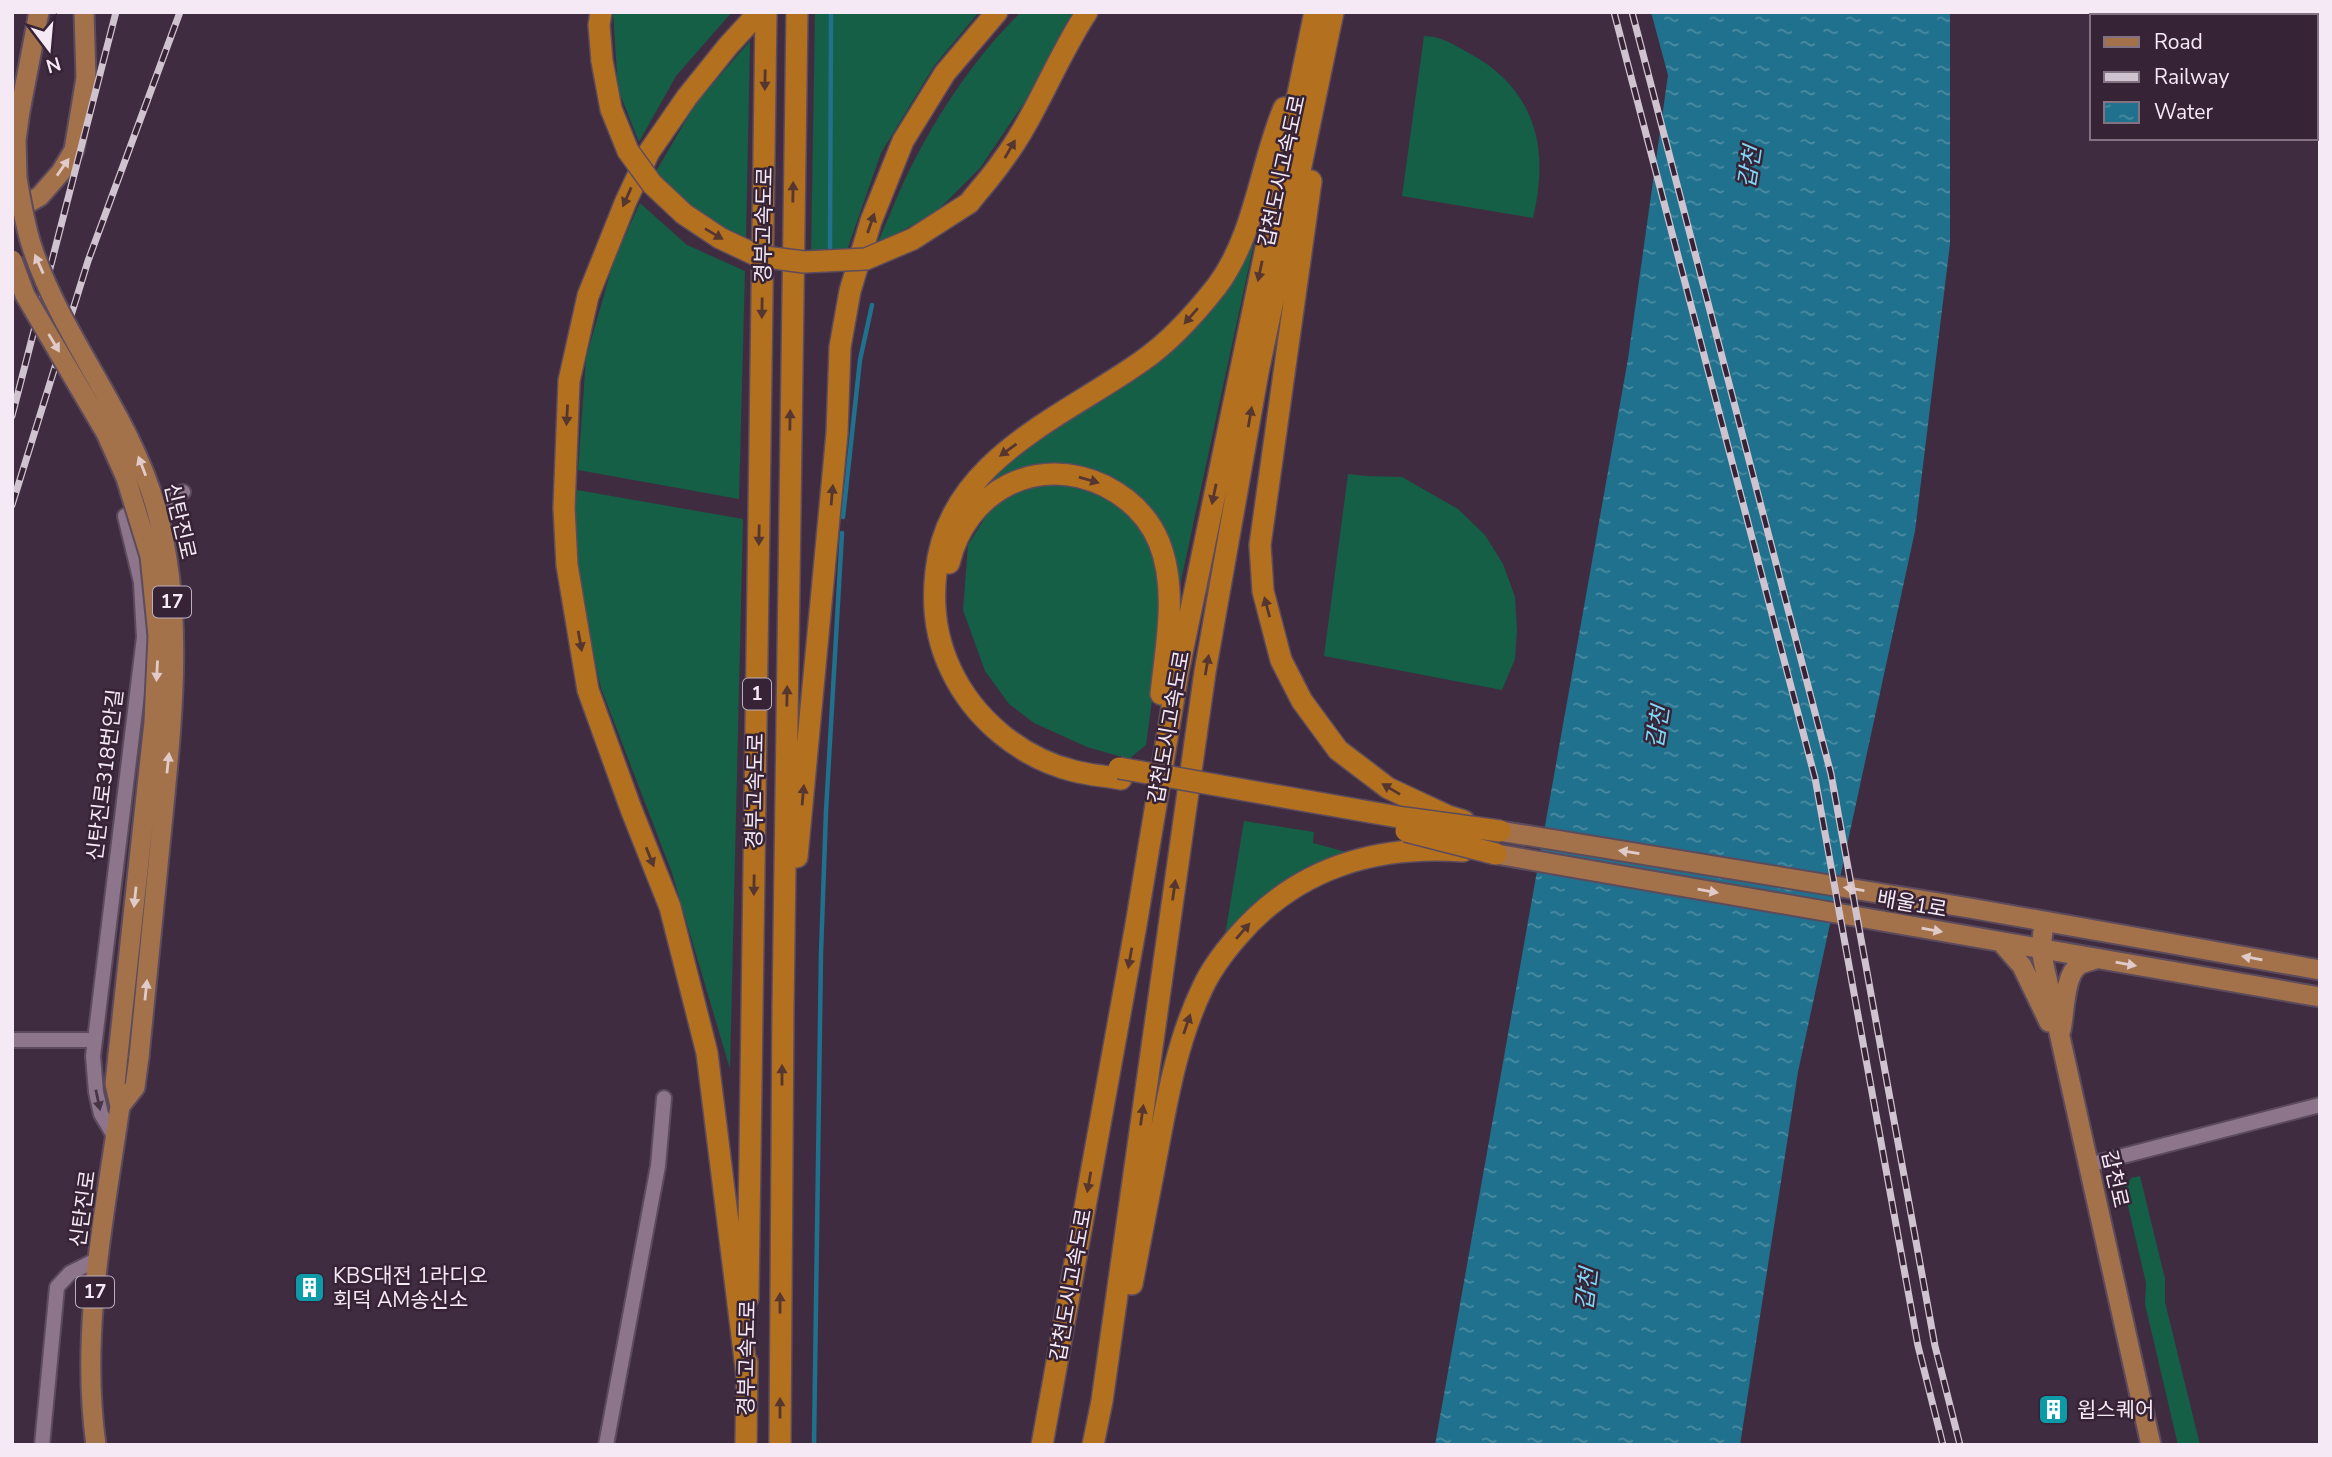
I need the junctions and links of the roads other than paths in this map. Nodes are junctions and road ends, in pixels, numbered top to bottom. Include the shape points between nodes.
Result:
1 (39, 12) edge
2 (83, 12) edge
3 (601, 12) edge
4 (760, 12) edge
5 (766, 12) edge
6 (797, 12) edge
7 (997, 12) edge
8 (1087, 12) edge
9 (1315, 12) edge
10 (1333, 12) edge
11 (1306, 54) junction
12 (12, 208) edge
13 (12, 260) edge
14 (183, 492) dead end
15 (1120, 774) junction
16 (1500, 831) junction
17 (1496, 853) junction
18 (2044, 922) junction
19 (1136, 925) junction
20 (2001, 942) junction
21 (2041, 949) junction
22 (2095, 959) junction
23 (2320, 970) edge
24 (2320, 997) edge
25 (783, 1009) junction
26 (2059, 1038) junction
27 (12, 1040) edge
28 (93, 1040) junction
29 (664, 1098) dead end
30 (2320, 1105) edge
31 (120, 1106) junction
32 (116, 1139) junction
33 (2088, 1165) junction
34 (98, 1259) junction
35 (747, 1376) junction
36 (1102, 1401) junction
37 (42, 1445) edge
38 (96, 1445) edge
39 (606, 1445) edge
40 (746, 1445) edge
41 (780, 1445) edge
42 (1042, 1445) edge
43 (1093, 1445) edge
44 (2151, 1445) edge

31 -> 1 main road, 신탄진로 / 17, bridge via 135,1087 139,1058 172,725 173,605 166,549 142,466 57,306 25,222 16,140
12 -> 2 main road via 40,196 74,150 86,79
3 -> 8 highway, bridge via 602,61 611,109 628,151 652,184 684,214 720,238 758,256 804,262 866,259 913,239 969,203 1004,159
4 -> 35 highway via 687,97 649,152 588,296 569,381 565,519 567,565 588,690 670,906 707,1053
5 -> 35 highway, 경부고속도로 / 1
25 -> 6 highway, 경부고속도로 / 1
25 -> 7 highway via 835,460 840,347 850,291 871,221 903,141 945,73
9 - 11 highway, 갑천도시고속도로
16 -> 10 highway, bridge via 1448,816 1388,788 1338,750 1302,701 1281,660 1263,591 1260,545
36 -> 10 highway, 갑천도시고속도로 via 1205,672 1258,372
11 -> 15 highway via 1277,125 1243,234 1218,284 1181,328 1142,361 992,462 956,506 944,531 934,585 937,630 943,653 968,701 1006,738 1049,763 1074,771
11 -> 19 highway, 갑천도시고속도로 via 1178,672
13 -> 31 main road, 신탄진로 / 17, bridge via 25,295 106,433 126,478 150,556 158,636 154,722 115,1084
14 - 28 street, 신탄진로318번안길 via 125,516 141,582 144,637
15 - 16 highway, bridge
15 - 17 highway, bridge via 1419,833
15 -> 19 highway via 1028,737 990,708 964,669 947,604 950,561 969,517 1008,484 1059,473 1093,480 1124,495 1145,516 1159,542 1168,575 1168,629
18 -> 16 main road, 배울1로
17 -> 20 main road, 배울1로
36 -> 17 highway, bridge via 1126,1316 1177,1057 1203,986 1222,955 1256,915 1284,893 1355,859 1435,849
18 - 21 main road, 갑천로
23 -> 18 main road, 배울1로
19 -> 42 highway, 갑천도시고속도로
20 - 21 main road, 배울1로
20 - 26 main road via 2022,966
21 - 22 main road, 배울1로
21 - 26 main road, 갑천로
22 -> 24 main road, 배울1로
22 - 26 main road via 2078,966 2068,981
41 -> 25 highway, 경부고속도로 / 1
26 - 33 main road, 갑천로
27 - 28 street
28 -> 32 street, 신탄진로318번안길 via 101,1114
29 - 39 street via 658,1166
30 - 33 street
31 - 32 main road, 신탄진로 / 17
32 - 34 main road, 신탄진로 / 17
33 - 44 main road, 갑천로
34 - 37 street via 70,1273 57,1287
34 - 38 main road, 신탄진로 / 17 via 89,1352
35 - 40 highway, 경부고속도로 / 1
36 - 43 highway, 갑천도시고속도로

